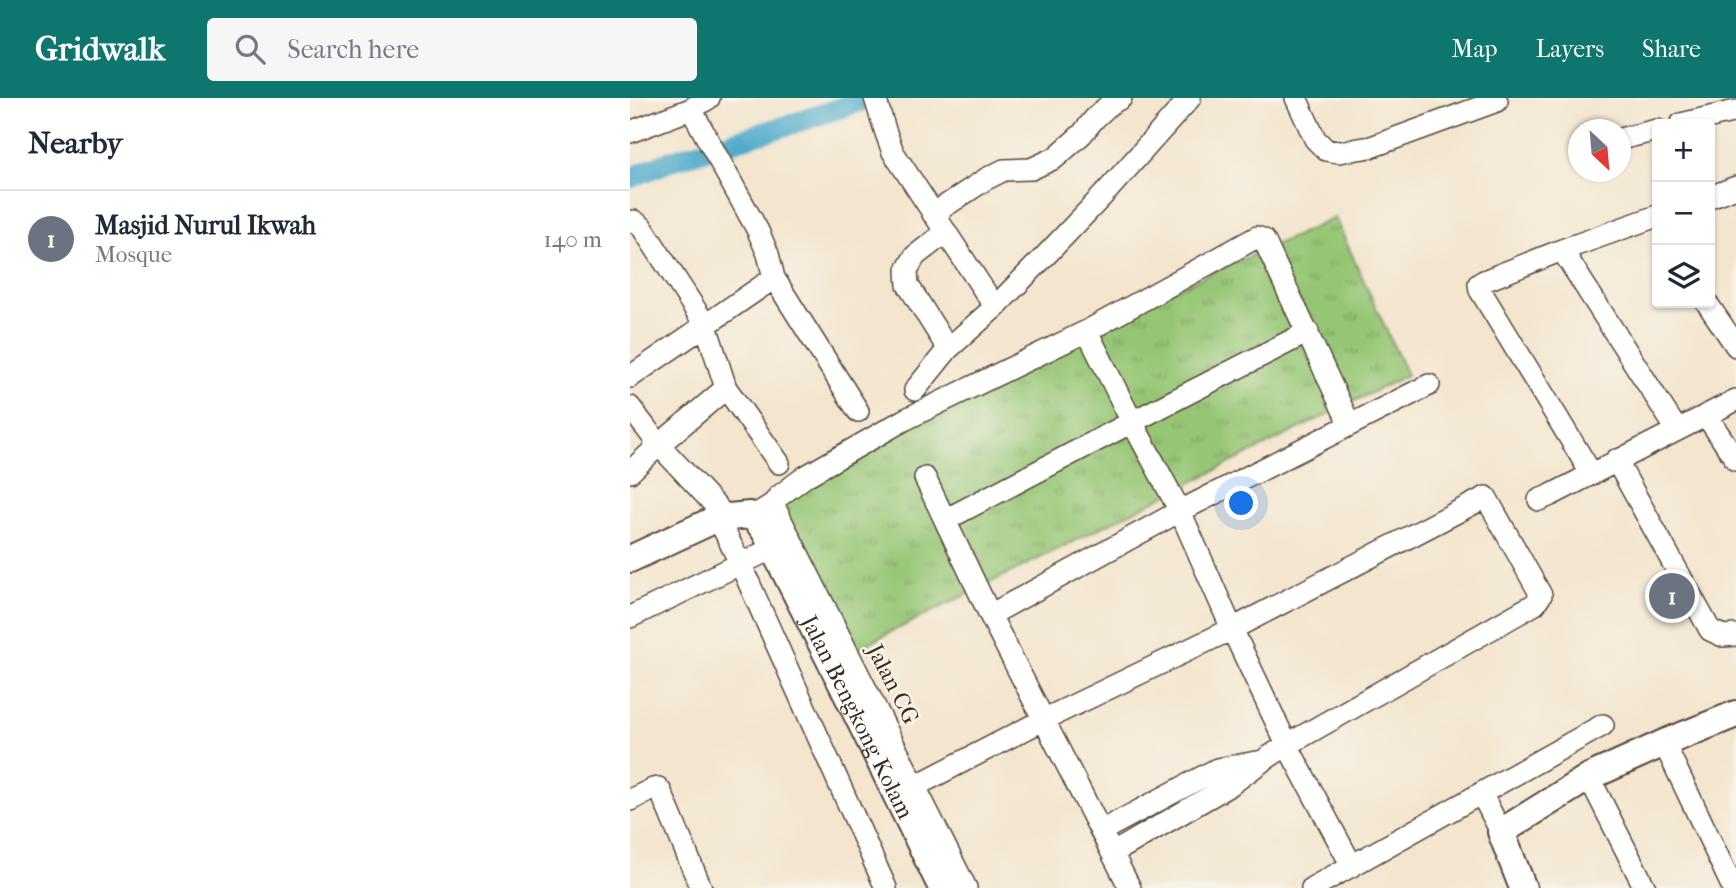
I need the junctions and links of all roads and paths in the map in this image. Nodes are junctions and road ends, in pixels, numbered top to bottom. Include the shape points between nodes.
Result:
1 (1121, 98) edge
2 (1296, 98) edge
3 (1186, 99) edge
4 (876, 100) edge
5 (1497, 101) dead end
6 (687, 105) edge
7 (1736, 111) edge
8 (1702, 119) edge
9 (1652, 131) edge
10 (630, 132) edge
11 (1631, 136) edge
12 (1736, 187) edge
13 (1715, 195) edge
14 (933, 214) junction
15 (1652, 221) edge
16 (630, 222) edge
17 (946, 232) junction
18 (1562, 250) junction
19 (775, 278) junction
20 (995, 307) junction
21 (1710, 308) edge
22 (706, 326) junction
23 (1087, 331) junction
24 (1308, 332) junction
25 (1736, 346) edge
26 (948, 349) junction
27 (630, 377) edge
28 (1429, 385) dead end
29 (726, 388) junction
30 (915, 390) dead end
31 (1736, 400) edge
32 (630, 407) edge
33 (858, 411) dead end
34 (1706, 415) junction
35 (1132, 422) junction
36 (1350, 425) junction
37 (1678, 430) junction
38 (659, 445) junction
39 (1616, 460) junction
40 (1736, 460) edge
41 (779, 463) dead end
42 (630, 472) edge
43 (1591, 474) junction
44 (925, 478) dead end
45 (1539, 500) dead end
46 (1180, 511) junction
47 (741, 513) junction
48 (945, 520) junction
49 (772, 548) junction
50 (630, 559) edge
51 (740, 563) junction
52 (990, 615) junction
53 (630, 617) edge
54 (1232, 629) junction
55 (1736, 635) edge
56 (1736, 714) edge
57 (1043, 720) junction
58 (1602, 725) dead end
59 (1664, 743) junction
60 (1287, 745) junction
61 (1261, 762) junction
62 (1589, 777) junction
63 (905, 791) junction
64 (1481, 793) junction
65 (630, 800) edge
66 (1101, 831) junction
67 (1502, 832) junction
68 (1113, 853) junction
69 (1352, 866) junction
70 (701, 888) edge
71 (886, 888) edge
72 (942, 888) edge
73 (966, 888) edge
74 (1130, 888) edge
75 (1312, 888) edge
76 (1523, 888) edge
77 (1645, 888) edge
78 (1733, 888) edge

1 - 14 street via 1055,158 1031,169 1004,170
2 - 5 street via 1315,139 1326,150 1339,152 1371,147
3 - 20 street via 1107,191
4 - 14 street via 893,152
6 - 10 street
6 - 19 street via 758,231
7 - 8 street
9 - 11 street
12 - 13 street
14 - 17 street
15 - 18 street
16 - 22 street via 642,227
17 - 20 street
17 - 26 street via 915,256 907,270 908,285
18 - 37 street
18 - 43 street via 1479,284
19 - 22 street
19 - 33 street
20 - 26 street
21 - 25 street
22 - 27 street
22 - 29 street
23 - 24 street via 1259,237
23 - 35 street
23 - 47 street via 904,420 778,497
24 - 35 street
24 - 36 street
26 - 30 street
28 - 36 street
29 - 38 street
29 - 41 street
31 - 34 street
32 - 38 street
34 - 37 street
34 - 40 street
35 - 46 street
35 - 48 street
36 - 46 street
37 - 39 street
38 - 42 street
38 - 47 street
39 - 43 street
39 - 55 street via 1710,630
43 - 45 street
44 - 48 street
46 - 52 street
46 - 54 street
47 - 49 street, Jalan Bengkong Kolam via 762,526
47 - 50 street
47 - 51 street
47 - 63 street, Jalan CG
48 - 52 street
49 - 51 street
49 - 63 street, Jalan Bengkong Kolam via 842,684
51 - 53 street
51 - 71 street
52 - 57 street
54 - 57 street
54 - 60 street
54 - 60 street via 1486,497 1541,595 1525,610
56 - 59 street
57 - 63 street
57 - 66 street
58 - 64 street
59 - 62 street
59 - 78 street
60 - 61 street
60 - 69 street
61 - 66 street via 1217,769
61 - 68 street
62 - 67 street
62 - 77 street
63 - 72 street, Jalan Bengkong Kolam
63 - 73 street, Jalan CG
64 - 67 street
64 - 69 street
65 - 70 street via 658,788
66 - 68 street
67 - 76 street
68 - 74 street
69 - 75 street

